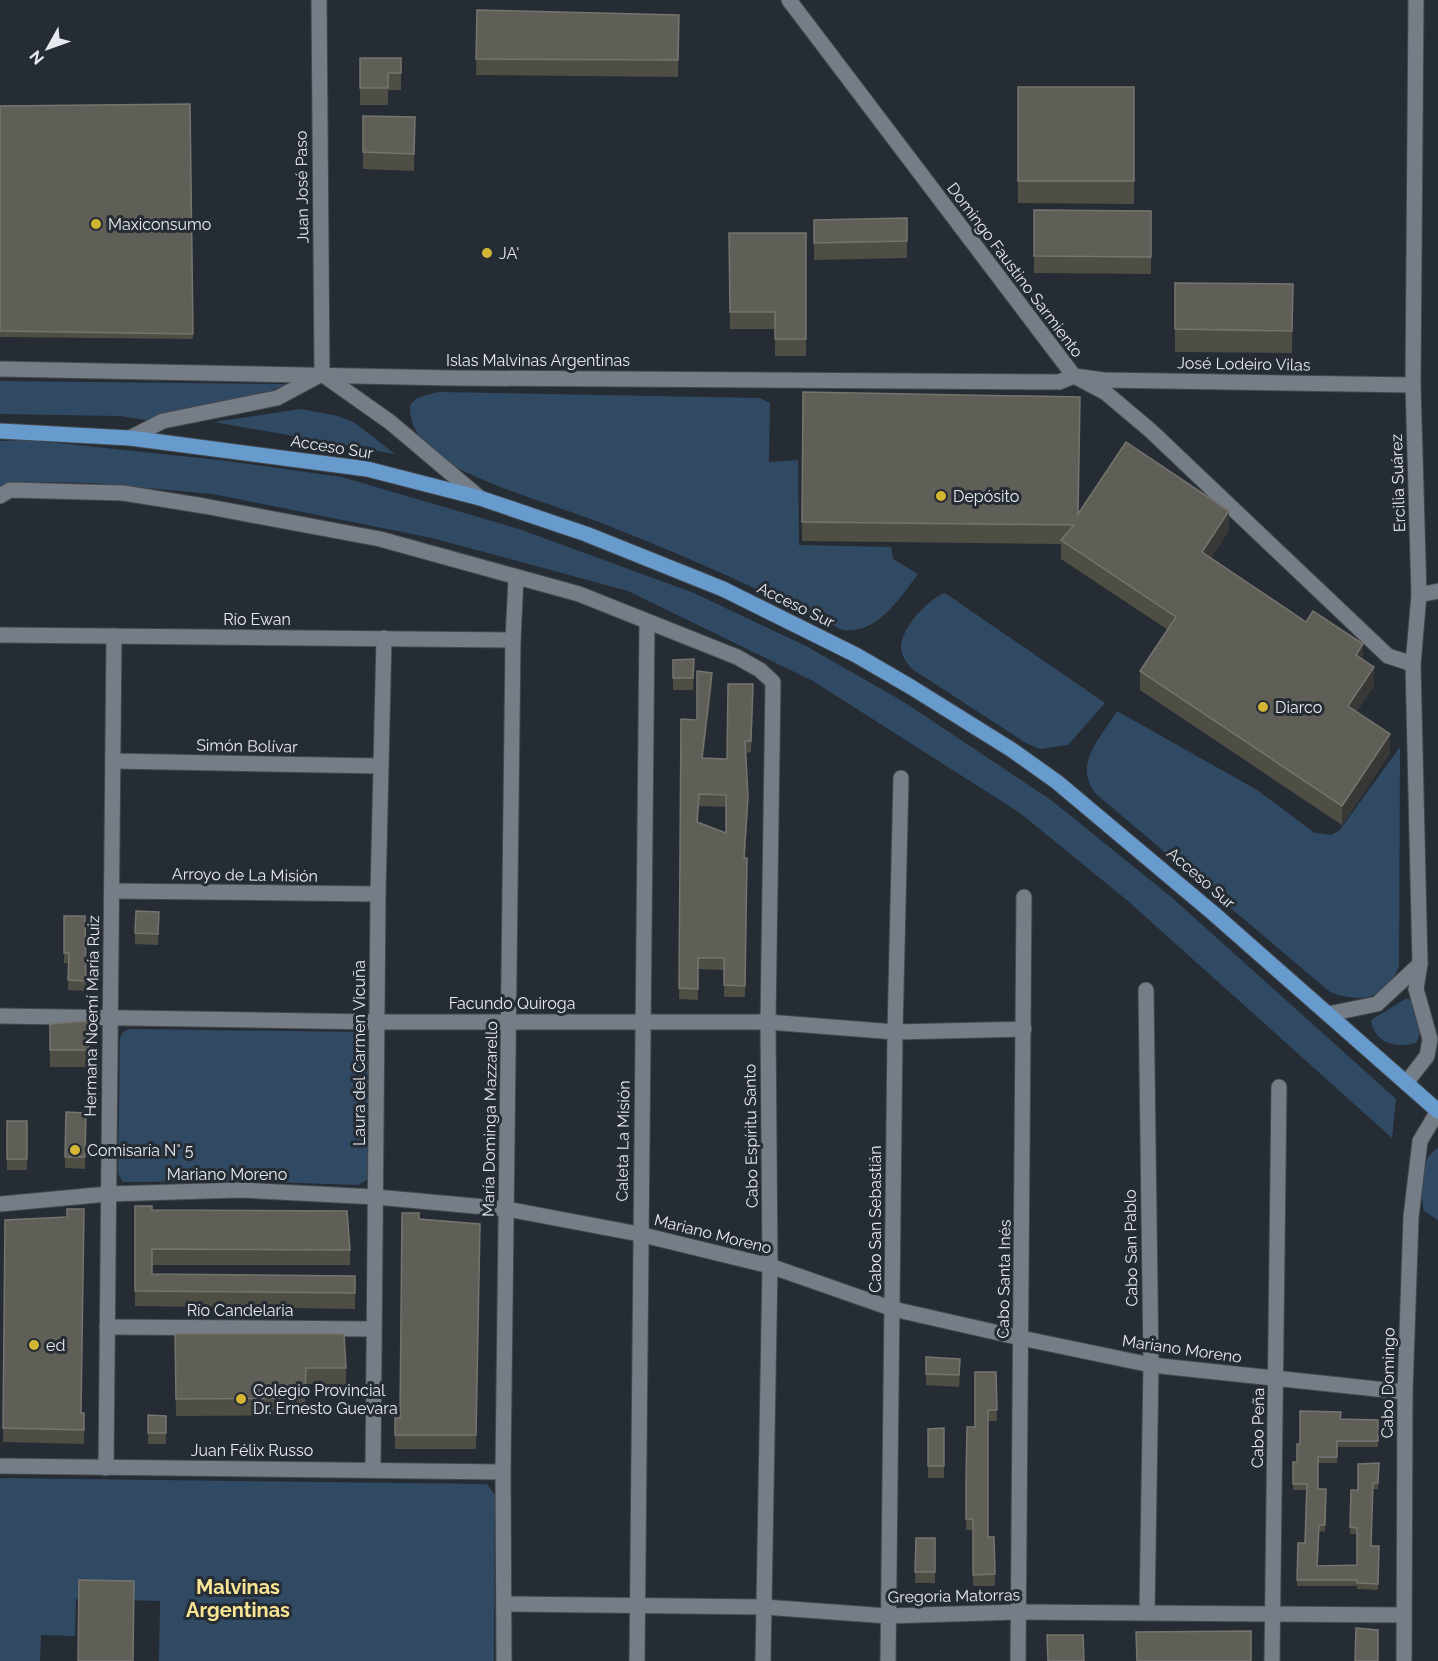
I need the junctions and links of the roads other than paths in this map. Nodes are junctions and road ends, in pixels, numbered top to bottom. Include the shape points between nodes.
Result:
1 (319, 0) edge
2 (789, 0) edge
3 (1416, 0) edge
4 (0, 369) edge
5 (322, 374) junction
6 (1074, 376) junction
7 (1413, 385) junction
8 (0, 431) edge
9 (130, 438) junction
10 (0, 496) edge
11 (480, 498) junction
12 (516, 578) junction
13 (1438, 591) edge
14 (1419, 595) junction
15 (647, 622) junction
16 (0, 635) edge
17 (114, 636) junction
18 (384, 638) junction
19 (513, 640) junction
20 (1413, 664) junction
21 (113, 761) junction
22 (381, 766) junction
23 (901, 778) dead end
24 (112, 891) junction
25 (378, 894) junction
26 (1024, 897) dead end
27 (1420, 964) junction
28 (1146, 990) dead end
29 (1328, 1014) junction
30 (0, 1016) edge
31 (111, 1019) junction
32 (642, 1020) junction
33 (510, 1021) junction
34 (377, 1022) junction
35 (768, 1022) junction
36 (1024, 1029) junction
37 (895, 1032) junction
38 (1406, 1083) junction
39 (1280, 1087) dead end
40 (1438, 1111) edge
41 (108, 1194) junction
42 (376, 1197) junction
43 (0, 1204) edge
44 (507, 1209) junction
45 (639, 1234) junction
46 (770, 1266) junction
47 (893, 1309) junction
48 (107, 1328) junction
49 (372, 1329) junction
50 (1022, 1338) junction
51 (1151, 1365) junction
52 (1276, 1380) junction
53 (1406, 1392) junction
54 (0, 1466) edge
55 (106, 1468) junction
56 (373, 1469) junction
57 (503, 1472) junction
58 (505, 1604) junction
59 (638, 1607) junction
60 (764, 1607) junction
61 (1019, 1612) junction
62 (1147, 1613) junction
63 (1272, 1613) junction
64 (1404, 1615) junction
65 (888, 1616) junction
66 (504, 1661) edge
67 (637, 1661) edge
68 (763, 1661) edge
69 (888, 1661) edge
70 (1018, 1661) edge
71 (1272, 1661) edge
72 (1404, 1661) edge

1 - 5 street, Juan José Paso
2 - 6 street, Domingo Faustino Sarmiento
3 - 7 street, Ercilia Suárez
4 - 5 street, Islas Malvinas Argentinas
5 - 6 street, Islas Malvinas Argentinas via 1047,382
5 - 9 street via 276,398 163,421
5 - 11 street via 390,422
6 - 7 street, José Lodeiro Vilas via 1104,380
6 - 20 street, Domingo Faustino Sarmiento via 1106,393 1151,431 1388,656
7 - 14 street, Ercilia Suárez
8 - 9 main road, Acceso Sur
9 - 11 main road, Acceso Sur via 367,469
10 - 12 street via 10,490 123,493 380,539
11 - 29 main road, Acceso Sur via 596,537 723,589 856,655 961,717 1057,782
12 - 15 street via 579,594
12 - 19 street, María Dominga Mazzarello
13 - 14 street
14 - 20 street, Ercilia Suárez
15 - 32 street, Caleta La Misión
15 - 35 street, Cabo Espíritu Santo via 737,657 773,682
16 - 17 street, Río Ewan
17 - 18 street, Río Ewan
17 - 21 street, Hermana Noemí María Ruiz
18 - 19 street, Río Ewan
18 - 22 street, Laura del Carmen Vicuña
19 - 33 street, María Dominga Mazzarello
20 - 27 street, Ercilia Suárez
21 - 22 street, Simón Bolívar
21 - 24 street, Hermana Noemí María Ruiz
22 - 25 street, Laura del Carmen Vicuña
23 - 37 street, Cabo San Sebastián
24 - 25 street, Arroyo de La Misión
24 - 31 street, Hermana Noemí María Ruiz
25 - 34 street, Laura del Carmen Vicuña
26 - 36 street, Cabo Santa Inés
27 - 29 street via 1377,1004
27 - 38 street, Ercilia Suárez via 1416,989 1430,1039 1427,1056
28 - 51 street, Cabo San Pablo
29 - 38 main road, Acceso Sur
30 - 31 street, Facundo Quiroga
31 - 34 street, Facundo Quiroga
31 - 41 street, Hermana Noemí María Ruiz
32 - 33 street, Facundo Quiroga
32 - 35 street, Facundo Quiroga
32 - 45 street, Caleta La Misión
33 - 34 street, Facundo Quiroga
33 - 44 street, María Dominga Mazzarello
34 - 42 street, Laura del Carmen Vicuña
35 - 37 street, Facundo Quiroga
35 - 46 street, Cabo Espíritu Santo
36 - 37 street, Facundo Quiroga
36 - 50 street, Cabo Santa Inés
37 - 47 street, Cabo San Sebastián
38 - 40 main road, Acceso Sur
39 - 52 street, Cabo Peña
40 - 53 street, Cabo Domingo via 1420,1141 1416,1161
41 - 42 street, Mariano Moreno via 241,1190
41 - 43 street, Mariano Moreno
41 - 48 street, Hermana Noemí María Ruiz
42 - 44 street, Mariano Moreno
42 - 49 street, Laura del Carmen Vicuña
44 - 45 street, Mariano Moreno
44 - 57 street, María Dominga Mazzarello
45 - 46 street, Mariano Moreno
45 - 59 street, Caleta La Misión
46 - 47 street, Mariano Moreno
46 - 60 street, Cabo Espíritu Santo
47 - 50 street, Mariano Moreno
47 - 65 street, Cabo San Sebastián
48 - 49 street, Río Candelaria
48 - 55 street, Hermana Noemí María Ruiz
49 - 56 street, Laura del Carmen Vicuña
50 - 51 street, Mariano Moreno
50 - 61 street, Cabo Santa Inés
51 - 52 street, Mariano Moreno
51 - 62 street, Cabo San Pablo
52 - 53 street, Mariano Moreno
52 - 63 street, Cabo Peña
53 - 64 street, Cabo Domingo
54 - 55 street, Juan Félix Russo
55 - 56 street, Juan Félix Russo
56 - 57 street, Juan Félix Russo
57 - 58 street, María Dominga Mazzarello
58 - 59 street, Gregoria Matorras
58 - 66 street, María Dominga Mazzarello
59 - 60 street, Gregoria Matorras
59 - 67 street, Caleta La Misión
60 - 65 street, Gregoria Matorras
60 - 68 street, Cabo Espíritu Santo
61 - 62 street, Gregoria Matorras
61 - 65 street, Gregoria Matorras
61 - 70 street, Cabo Santa Inés
62 - 63 street, Gregoria Matorras
63 - 64 street, Gregoria Matorras
63 - 71 street, Cabo Peña
64 - 72 street, Cabo Domingo
65 - 69 street, Cabo San Sebastián

